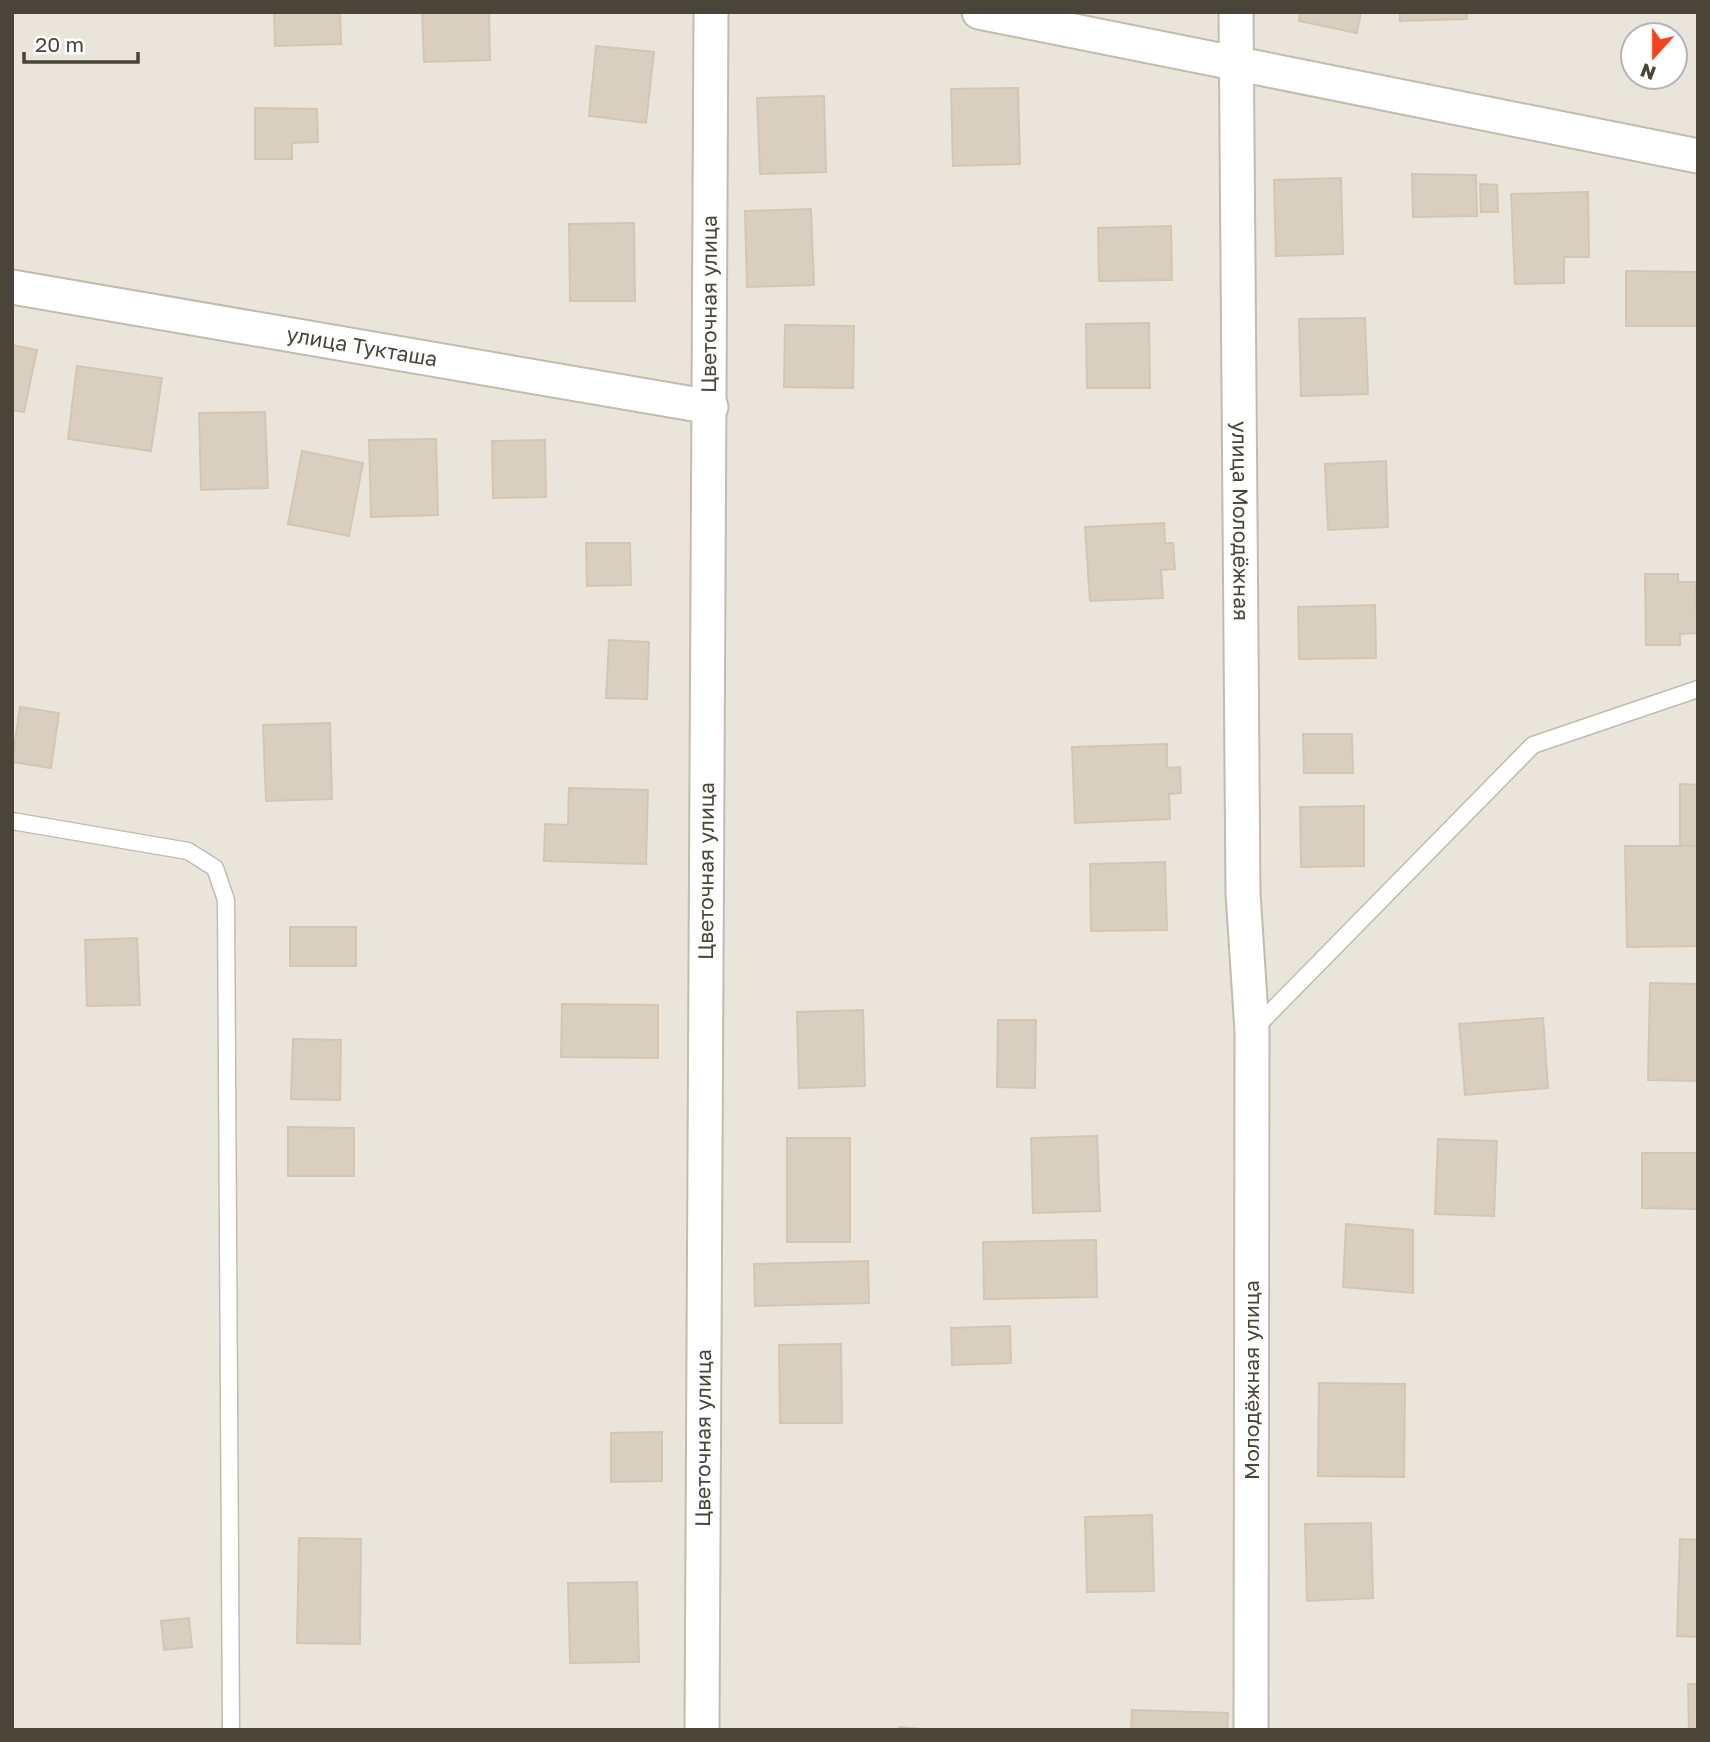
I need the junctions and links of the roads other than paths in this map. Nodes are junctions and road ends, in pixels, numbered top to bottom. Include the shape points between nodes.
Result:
1 (711, 12) edge
2 (979, 12) edge
3 (1236, 12) edge
4 (1236, 62) junction
5 (1698, 156) edge
6 (12, 287) edge
7 (710, 407) junction
8 (1698, 689) edge
9 (12, 821) edge
10 (1252, 1031) junction
11 (231, 1730) edge
12 (702, 1730) edge
13 (1251, 1730) edge

1 - 7 street, Цветочная улица
2 - 4 street
3 - 4 street, улица Молодёжная
4 - 5 street
4 - 10 street, улица Молодёжная via 1243,892
6 - 7 street, улица Тукташа
7 - 12 street, Цветочная улица
8 - 10 lane via 1533,746
9 - 11 lane via 188,850 215,868 226,900
10 - 13 street, Молодёжная улица

